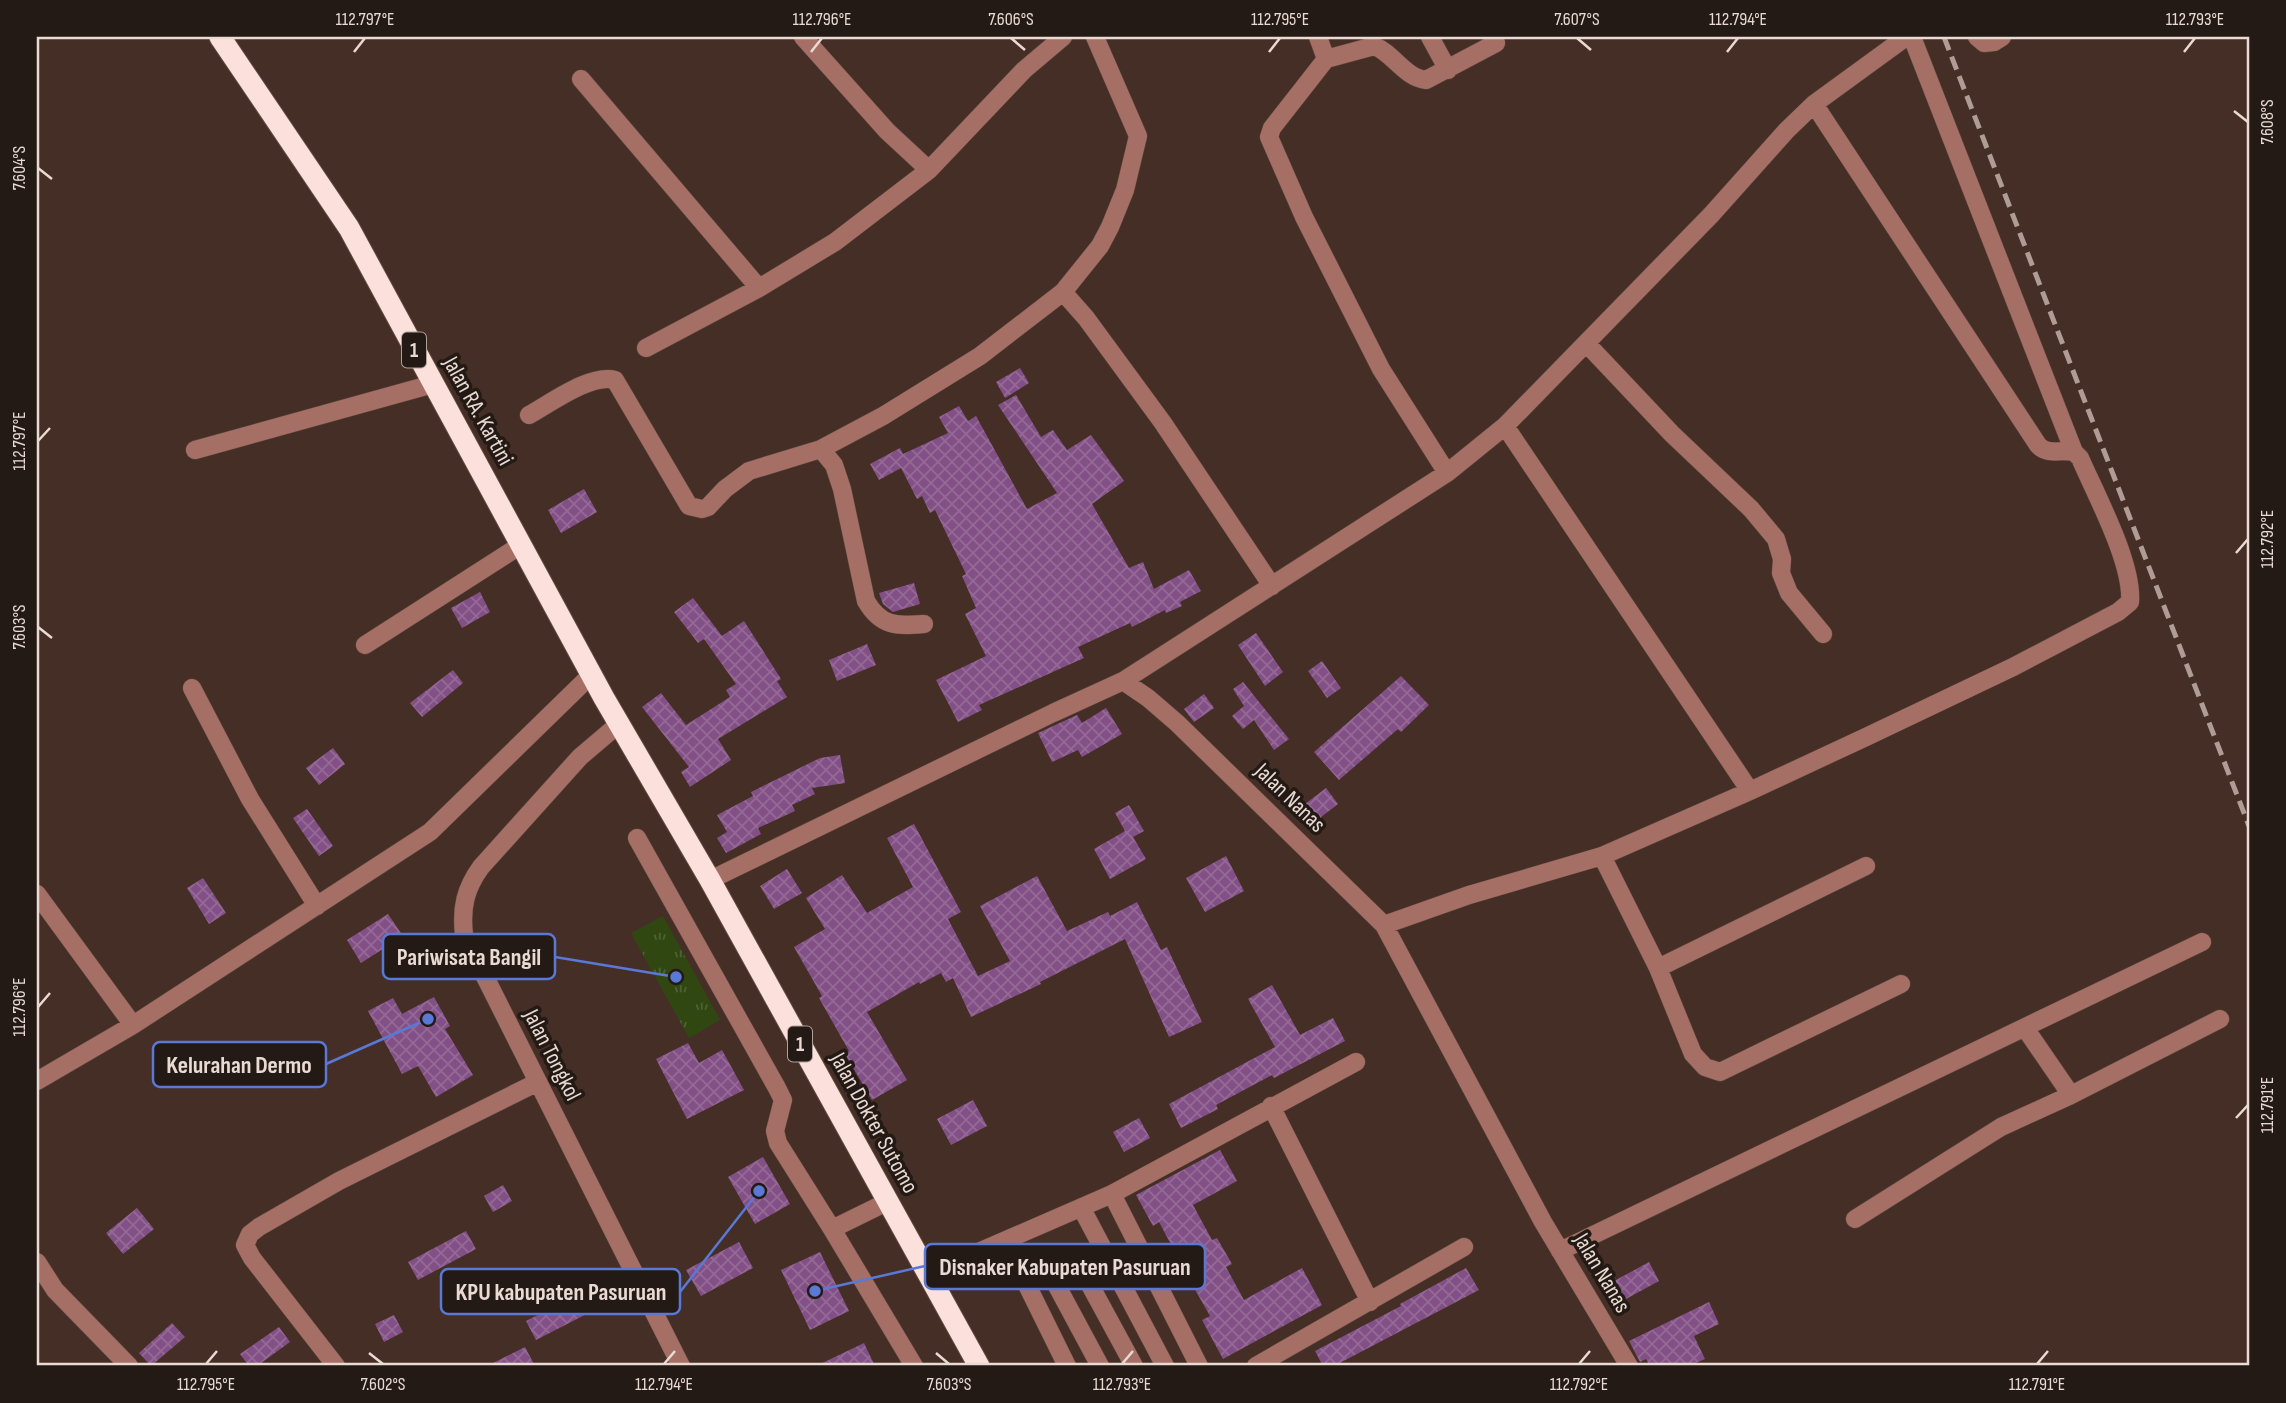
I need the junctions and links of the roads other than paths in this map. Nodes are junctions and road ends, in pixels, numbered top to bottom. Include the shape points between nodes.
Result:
1 (220, 37) edge
2 (803, 37) edge
3 (1063, 37) edge
4 (1095, 37) edge
5 (1318, 37) edge
6 (1430, 37) edge
7 (1906, 37) edge
8 (1912, 37) edge
9 (1977, 37) edge
10 (2002, 37) edge
11 (1496, 43) dead end
12 (1326, 59) junction
13 (1448, 70) junction
14 (581, 79) dead end
15 (1814, 104) junction
16 (929, 170) junction
17 (759, 288) junction
18 (1067, 296) junction
19 (1586, 343) junction
20 (646, 348) dead end
21 (433, 384) junction
22 (529, 415) dead end
23 (1505, 426) junction
24 (821, 449) junction
25 (195, 450) dead end
26 (2074, 452) junction
27 (1447, 473) junction
28 (521, 545) junction
29 (1272, 586) junction
30 (924, 624) dead end
31 (1823, 634) dead end
32 (365, 645) dead end
33 (1123, 681) junction
34 (599, 687) junction
35 (192, 688) dead end
36 (620, 723) junction
37 (580, 757) junction
38 (1751, 791) junction
39 (637, 838) dead end
40 (1602, 856) junction
41 (1866, 866) dead end
42 (710, 880) junction
43 (37, 894) edge
44 (317, 906) junction
45 (1384, 925) junction
46 (2202, 942) dead end
47 (1658, 968) junction
48 (1901, 984) dead end
49 (2220, 1019) dead end
50 (133, 1025) junction
51 (2025, 1028) junction
52 (1356, 1062) dead end
53 (37, 1081) edge
54 (538, 1082) junction
55 (2071, 1095) junction
56 (1270, 1106) junction
57 (1112, 1194) junction
58 (887, 1202) junction
59 (1082, 1209) junction
60 (1855, 1219) dead end
61 (832, 1229) junction
62 (1464, 1247) dead end
63 (1102, 1248) junction
64 (1560, 1251) junction
65 (1077, 1261) junction
66 (37, 1262) edge
67 (1050, 1273) junction
68 (928, 1274) junction
69 (1370, 1302) junction
70 (129, 1366) edge
71 (336, 1366) edge
72 (681, 1366) edge
73 (914, 1366) edge
74 (979, 1366) edge
75 (1067, 1366) edge
76 (1100, 1366) edge
77 (1134, 1366) edge
78 (1165, 1366) edge
79 (1199, 1366) edge
80 (1256, 1366) edge
81 (1629, 1366) edge

1 - 21 highway, Jalan RA. Kartini / 1 via 349,228
2 - 16 street via 887,131
3 - 16 street via 1024,70
4 - 18 street via 1138,136 1110,227
5 - 12 street
6 - 13 street
7 - 15 street
8 - 26 street
9 - 10 street via 1994,43
11 - 13 street
12 - 13 street via 1374,46 1420,80
12 - 27 street via 1269,137 1381,369
14 - 17 street
15 - 19 street
15 - 26 street via 2038,445 2050,452
16 - 17 street via 835,242
17 - 20 street
18 - 24 street via 911,399
18 - 29 street via 1163,423
19 - 23 street
19 - 31 street via 1776,538 1789,593
21 - 25 street
21 - 28 highway, Jalan RA. Kartini / 1
22 - 24 street via 592,381 615,380 690,506 702,509 749,471
23 - 27 street
23 - 38 street
24 - 30 street via 834,466 842,489 866,601 883,621 897,626
26 - 38 street via 2115,540 2131,587 2130,602 2013,667
27 - 29 street
28 - 32 street
28 - 34 highway, Jalan RA. Kartini / 1
29 - 33 street
33 - 42 street
33 - 45 street, Jalan Nanas via 1177,723
34 - 36 highway, 1
34 - 37 street via 602,720
34 - 44 street via 430,832
35 - 44 street via 250,799
36 - 37 street, Jalan Tongkol
36 - 42 highway, Jalan Dokter Sutomo / 1
37 - 54 street, Jalan Tongkol via 481,867 470,883 462,912 464,935
38 - 40 street
39 - 61 street via 783,1100 775,1131 778,1143
40 - 45 street
40 - 47 street
41 - 47 street
42 - 58 highway, Jalan Dokter Sutomo / 1
43 - 50 street
44 - 50 street
45 - 64 street, Jalan Nanas
46 - 51 street
47 - 48 street via 1693,1054 1705,1067 1720,1072
49 - 55 street
50 - 53 street
51 - 55 street
51 - 64 street
52 - 56 street
54 - 71 street via 339,1181 250,1234 245,1245 252,1258
54 - 72 street, Jalan Tongkol
55 - 60 street via 2001,1127
56 - 57 street
56 - 69 street
57 - 59 street
57 - 79 street
58 - 61 street
58 - 68 highway, Jalan Dokter Sutomo / 1
59 - 63 street
59 - 68 street
61 - 73 street
62 - 69 street
63 - 65 street
63 - 78 street
64 - 81 street, Jalan Nanas
65 - 67 street
65 - 77 street
66 - 70 street via 55,1290
67 - 75 street via 1028,1287
67 - 76 street
68 - 74 highway, Jalan Dokter Sutomo / 1
69 - 80 street

